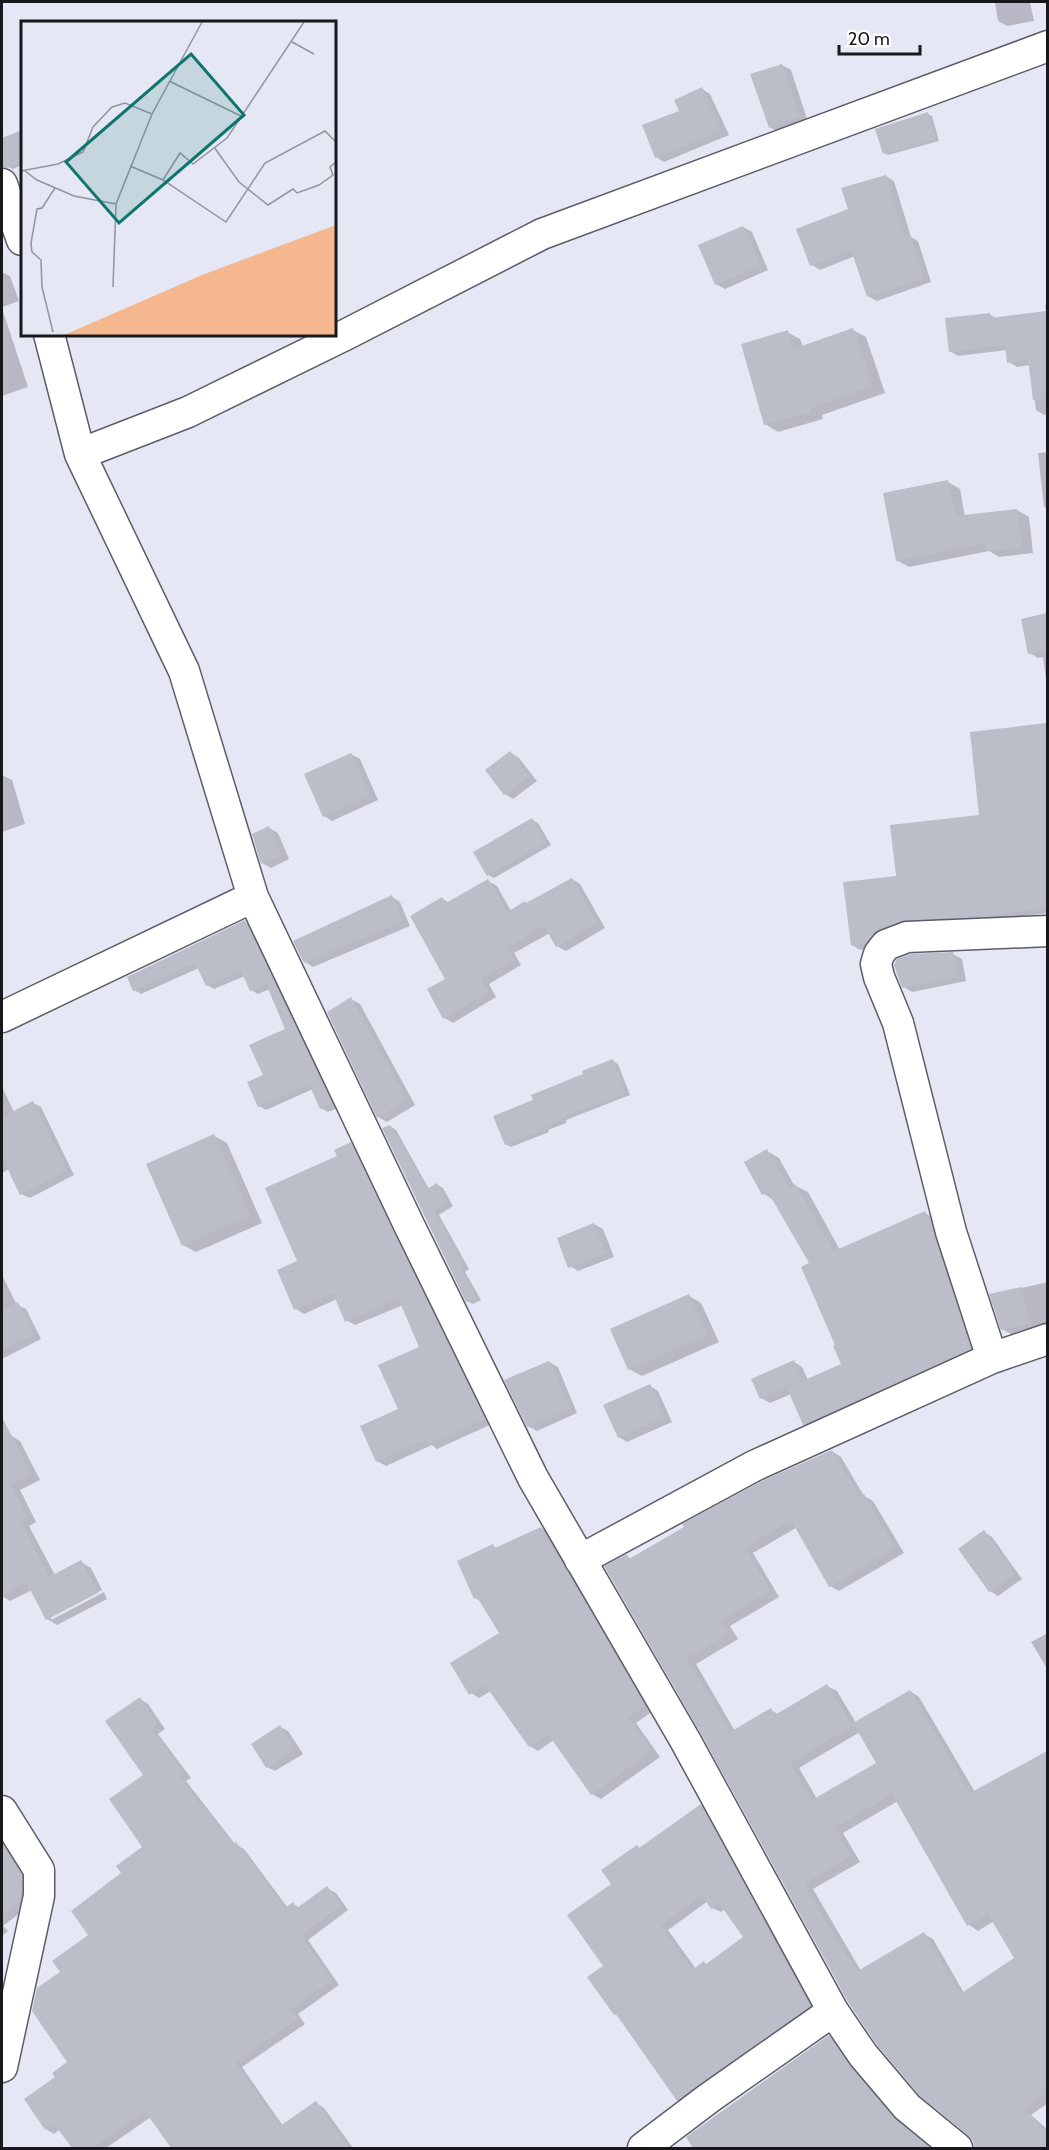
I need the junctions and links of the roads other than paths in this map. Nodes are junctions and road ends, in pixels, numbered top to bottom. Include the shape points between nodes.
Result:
1 (1047, 46) edge
2 (2, 184) edge
3 (21, 237) edge
4 (50, 336) edge
5 (80, 454) junction
6 (253, 897) junction
7 (1047, 931) edge
8 (2, 1017) edge
9 (1047, 1339) edge
10 (992, 1358) junction
11 (580, 1560) junction
12 (2, 1811) edge
13 (833, 2011) junction
14 (2, 2067) edge
15 (643, 2148) edge
16 (957, 2148) edge

1 - 5 street via 542,234 188,412
2 - 3 street
4 - 5 street
5 - 6 street via 184,671
6 - 8 street
6 - 11 street via 533,1478
7 - 10 street via 907,937 886,945 876,964 898,1023 951,1233
9 - 10 street
10 - 11 street via 754,1466
11 - 13 street via 685,1740
12 - 14 street via 39,1870 40,1881
13 - 15 street
13 - 16 street via 863,2055 907,2107

